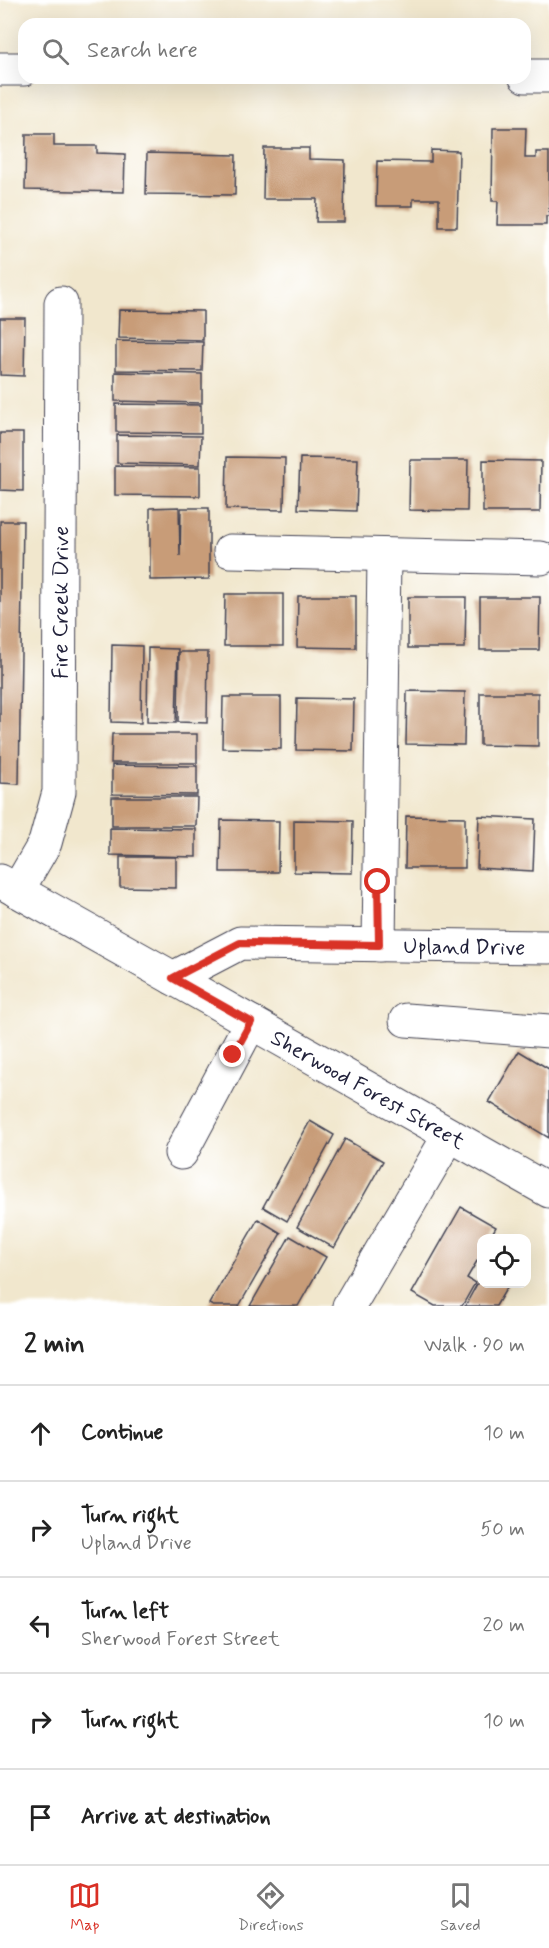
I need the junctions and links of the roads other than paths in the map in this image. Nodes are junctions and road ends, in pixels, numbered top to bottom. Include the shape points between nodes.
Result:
1 (0, 69) edge
2 (18, 69) edge
3 (531, 76) edge
4 (549, 76) edge
5 (61, 303) dead end
6 (230, 551) dead end
7 (384, 555) junction
8 (541, 558) dead end
9 (9, 886) edge
10 (379, 945) junction
11 (549, 947) edge
12 (173, 978) junction
13 (406, 1020) dead end
14 (251, 1022) junction
15 (549, 1030) edge
16 (449, 1136) junction
17 (181, 1153) dead end
18 (549, 1191) edge
19 (349, 1306) edge

1 - 2 street
3 - 4 street
5 - 9 street, Fire Creek Drive via 59,792 45,843
6 - 7 street
7 - 8 street
7 - 10 street
9 - 12 street, Sherwood Forest Street
10 - 11 street, Upland Drive
10 - 12 street, Upland Drive via 240,943
12 - 14 street, Sherwood Forest Street
13 - 15 street
14 - 16 street, Sherwood Forest Street
14 - 17 street
16 - 18 street, Sherwood Forest Street
16 - 19 street

